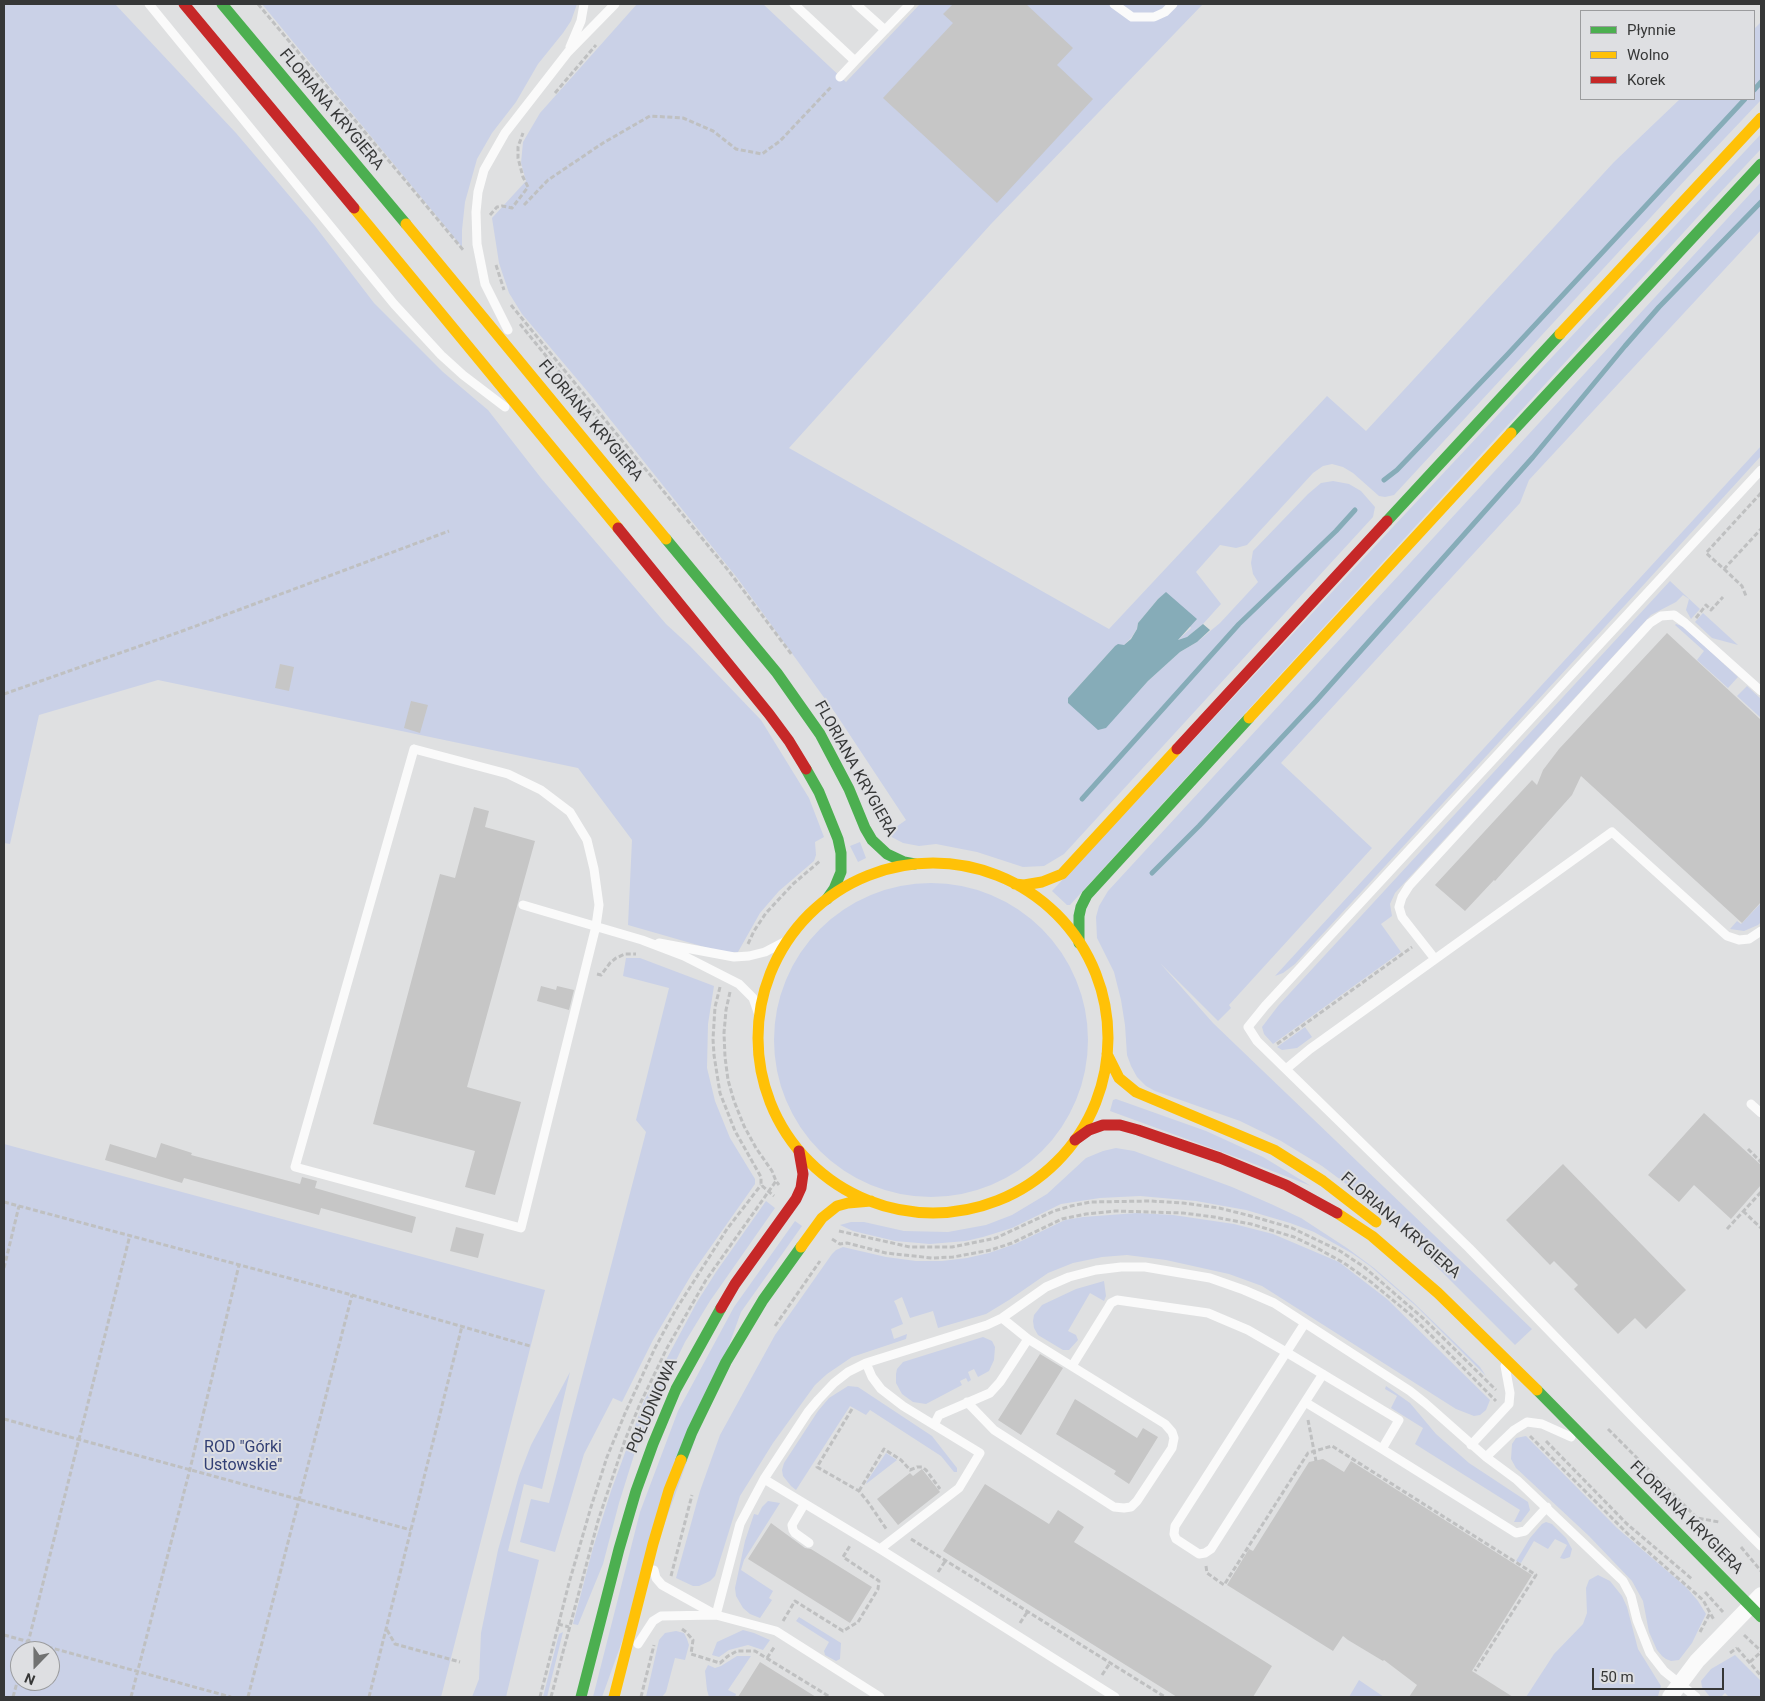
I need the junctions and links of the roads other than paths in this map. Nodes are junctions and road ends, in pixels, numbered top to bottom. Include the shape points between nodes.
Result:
1 (149, 4) edge
2 (184, 4) edge
3 (222, 4) edge
4 (584, 4) edge
5 (615, 4) edge
6 (794, 4) edge
7 (856, 4) edge
8 (910, 4) edge
9 (1114, 4) edge
10 (1173, 4) edge
11 (885, 30) junction
12 (568, 52) junction
13 (856, 61) junction
14 (840, 77) road end
15 (1761, 118) edge
16 (1761, 164) edge
17 (537, 382) junction
18 (542, 434) junction
19 (1761, 470) edge
20 (1761, 691) edge
21 (915, 864) junction
22 (1015, 884) junction
23 (827, 899) junction
24 (523, 905) dead end
25 (596, 926) junction
26 (1761, 931) edge
27 (642, 940) junction
28 (788, 940) junction
29 (1079, 943) junction
30 (1435, 959) junction
31 (759, 1015) junction
32 (1107, 1054) junction
33 (1286, 1069) junction
34 (1751, 1104) dead end
35 (1761, 1113) edge
36 (1075, 1140) junction
37 (800, 1151) junction
38 (871, 1201) junction
39 (1382, 1227) dead end
40 (1423, 1265) dead end
41 (1002, 1318) junction
42 (1304, 1323) junction
43 (1028, 1339) junction
44 (1286, 1352) junction
45 (1504, 1357) junction
46 (866, 1363) junction
47 (1072, 1366) junction
48 (1323, 1374) junction
49 (966, 1402) junction
50 (1305, 1402) junction
51 (934, 1425) junction
52 (1471, 1445) junction
53 (1382, 1449) junction
54 (1598, 1452) junction
55 (1486, 1457) junction
56 (764, 1480) junction
57 (1546, 1507) junction
58 (802, 1508) dead end
59 (808, 1543) dead end
60 (653, 1544) junction
61 (1761, 1546) edge
62 (880, 1549) junction
63 (1758, 1606) edge
64 (716, 1615) junction
65 (619, 1677) junction
66 (1680, 1683) junction
67 (581, 1697) edge
68 (614, 1697) edge
69 (880, 1697) edge
70 (1115, 1697) edge
71 (1670, 1697) edge
72 (1696, 1697) edge

1 - 18 lane via 394,304 463,375
2 - 18 main road
3 - 17 main road, FLORIANA KRYGIERA
4 - 12 lane via 581,21
5 - 12 lane
6 - 13 lane
7 - 11 lane
8 - 11 lane
9 - 10 lane via 1132,17 1154,17
11 - 13 lane
12 - 17 lane via 497,144 484,170 476,212 477,244 485,284
13 - 14 lane
15 - 22 main road via 1062,874 1042,882
16 - 29 main road via 1086,895 1081,907
17 - 21 main road, FLORIANA KRYGIERA via 793,694 830,753 872,840 887,854
18 - 23 main road via 749,687 788,741 818,792 840,846 841,872
19 - 33 lane via 1248,1027 1257,1041
20 - 30 lane via 1674,615 1661,616 1650,623 1409,886 1402,897 1402,917
21 - 22 main road via 959,865 988,872
21 - 23 main road via 873,874
22 - 29 main road via 1050,909
23 - 28 main road via 811,912
24 - 25 lane
25 - 25 lane via 521,1228 295,1167 414,750 508,774 541,790 570,812 587,840 594,869 599,905
25 - 27 lane
26 - 30 lane via 1749,939 1727,936 1612,832
27 - 28 lane via 734,957 765,952
27 - 31 lane via 684,956 739,984 753,998
28 - 31 main road via 770,972
29 - 32 main road via 1093,968 1102,996
30 - 33 lane
31 - 37 main road via 758,1051 765,1087 775,1115
32 - 36 main road via 1098,1097
32 - 39 main road, FLORIANA KRYGIERA via 1119,1078 1136,1092 1274,1150 1322,1181
33 - 61 lane via 1469,1248
34 - 35 lane
36 - 38 main road via 1038,1178 986,1205 928,1213 899,1210
36 - 45 main road, FLORIANA KRYGIERA via 1103,1125 1129,1127 1245,1168 1293,1189 1372,1236 1438,1293
37 - 38 main road via 832,1181
37 - 67 main road, POŁUDNIOWA via 803,1174 796,1199 735,1284 712,1323 676,1389 653,1444 621,1541
38 - 60 main road via 837,1206 822,1218 744,1329 692,1432 669,1490
40 - 45 main road, FLORIANA KRYGIERA via 1464,1304
41 - 42 lane via 1046,1287 1069,1277 1096,1270 1145,1267 1210,1278 1274,1303
41 - 43 lane
41 - 46 lane
42 - 44 lane
42 - 52 lane via 1410,1391
43 - 47 lane
43 - 49 lane via 990,1393
44 - 47 lane via 1248,1330 1208,1313 1117,1300 1111,1303
44 - 48 lane
44 - 50 lane via 1175,1526 1176,1539 1199,1554 1210,1549
45 - 52 lane via 1509,1404
45 - 54 main road, FLORIANA KRYGIERA
46 - 51 lane via 881,1389
46 - 56 lane via 848,1372 818,1400
47 - 49 lane via 1165,1424 1172,1432 1172,1448 1131,1507 1114,1507 994,1430
48 - 50 lane
48 - 53 lane via 1399,1420
49 - 51 lane via 939,1415
50 - 53 lane
51 - 62 lane via 980,1453 959,1488
52 - 55 lane
53 - 57 lane via 1516,1532 1525,1532
54 - 55 lane via 1560,1431 1527,1422
54 - 63 main road, FLORIANA KRYGIERA
55 - 57 lane
56 - 62 lane
56 - 64 lane via 740,1524
57 - 66 lane via 1624,1581 1650,1653 1664,1671
58 - 59 lane via 792,1525 794,1533
60 - 64 lane via 652,1565 662,1585
60 - 65 main road
62 - 70 lane
63 - 66 street via 1697,1661
64 - 65 lane via 661,1616 653,1621
64 - 69 lane via 776,1631
65 - 68 main road
66 - 71 street
66 - 72 lane

